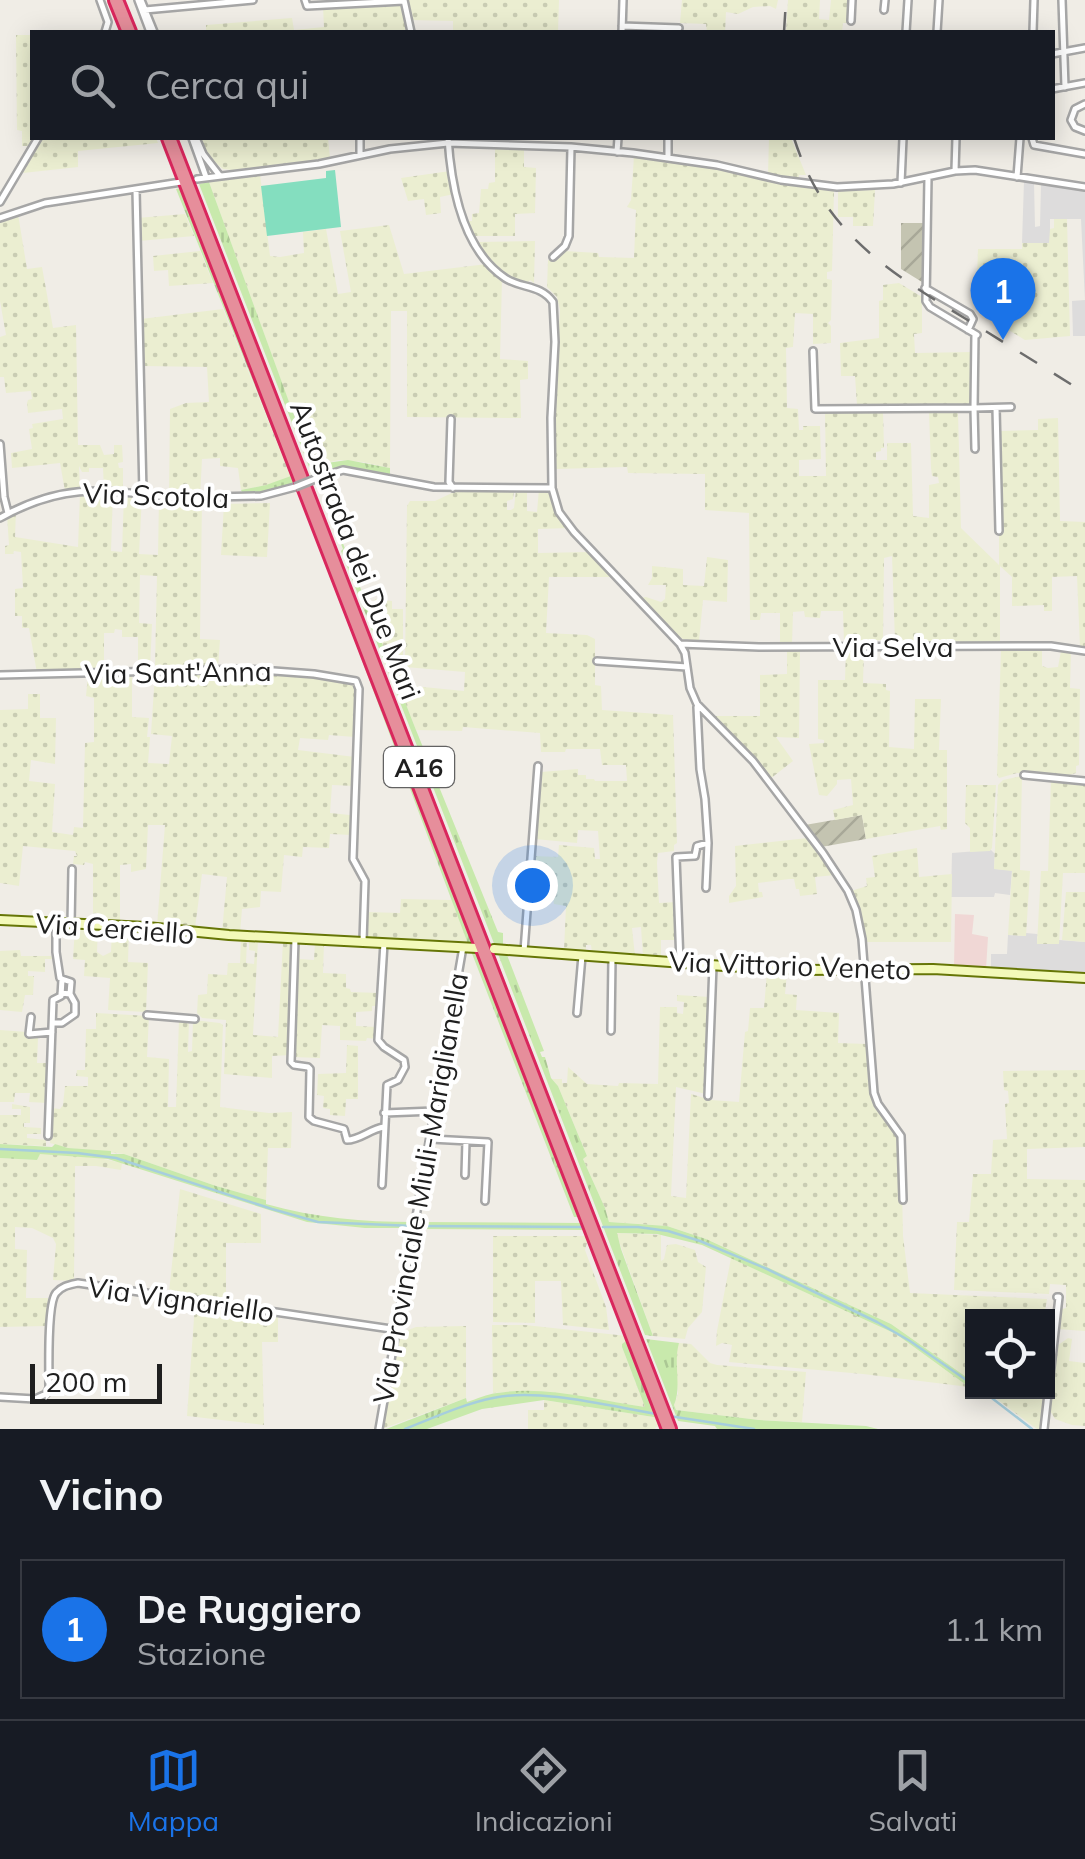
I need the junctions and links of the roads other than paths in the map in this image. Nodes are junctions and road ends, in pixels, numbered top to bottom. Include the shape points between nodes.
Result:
1 (100, 0) edge
2 (119, 0) edge
3 (140, 0) edge
4 (253, 0) edge
5 (305, 0) edge
6 (404, 0) edge
7 (623, 0) edge
8 (852, 0) edge
9 (885, 0) edge
10 (908, 0) edge
11 (939, 0) edge
12 (1034, 0) edge
13 (1062, 0) edge
14 (145, 10) junction
15 (884, 10) dead end
16 (851, 21) dead end
17 (622, 29) edge
18 (106, 30) edge
19 (131, 30) edge
20 (151, 30) edge
21 (151, 30) edge
22 (411, 30) edge
23 (674, 30) edge
24 (906, 30) edge
25 (937, 30) edge
26 (1033, 30) edge
27 (1085, 48) edge
28 (1064, 52) junction
29 (1055, 54) edge
30 (1085, 83) edge
31 (1065, 87) junction
32 (1055, 89) edge
33 (1085, 104) edge
34 (1085, 131) edge
35 (37, 140) edge
36 (174, 140) edge
37 (195, 140) edge
38 (195, 140) edge
39 (360, 140) edge
40 (448, 140) edge
41 (618, 140) edge
42 (668, 140) edge
43 (903, 140) edge
44 (956, 140) edge
45 (1020, 140) edge
46 (1033, 140) edge
47 (571, 147) junction
48 (617, 152) junction
49 (1085, 154) edge
50 (360, 155) junction
51 (668, 157) junction
52 (954, 171) junction
53 (220, 176) junction
54 (928, 177) junction
55 (1017, 177) junction
56 (206, 178) junction
57 (197, 179) dead end
58 (181, 182) dead end
59 (902, 183) junction
60 (1085, 187) edge
61 (136, 190) junction
62 (1, 201) edge
63 (12, 213) junction
64 (0, 218) edge
65 (553, 257) dead end
66 (926, 288) junction
67 (968, 330) junction
68 (813, 351) dead end
69 (1011, 407) dead end
70 (974, 408) junction
71 (996, 408) junction
72 (451, 419) dead end
73 (0, 444) edge
74 (976, 449) dead end
75 (452, 488) junction
76 (552, 488) junction
77 (143, 494) junction
78 (8, 513) junction
79 (0, 518) edge
80 (1000, 531) dead end
81 (680, 644) junction
82 (700, 646) junction
83 (1085, 652) edge
84 (684, 653) junction
85 (597, 661) dead end
86 (687, 667) junction
87 (0, 675) edge
88 (697, 704) junction
89 (538, 766) dead end
90 (1024, 775) dead end
91 (1085, 780) edge
92 (708, 843) junction
93 (72, 869) dead end
94 (706, 888) dead end
95 (0, 920) edge
96 (56, 923) junction
97 (71, 924) junction
98 (295, 938) junction
99 (363, 942) junction
100 (384, 942) junction
101 (462, 947) junction
102 (478, 948) dead end
103 (494, 949) dead end
104 (524, 952) junction
105 (582, 956) junction
106 (612, 958) junction
107 (680, 963) junction
108 (713, 965) junction
109 (864, 970) junction
110 (1085, 978) edge
111 (62, 979) junction
112 (61, 993) junction
113 (70, 994) junction
114 (577, 1013) dead end
115 (147, 1015) dead end
116 (30, 1018) dead end
117 (196, 1019) dead end
118 (52, 1023) junction
119 (612, 1031) dead end
120 (52, 1032) junction
121 (708, 1096) dead end
122 (435, 1111) junction
123 (384, 1113) junction
124 (384, 1126) junction
125 (48, 1136) dead end
126 (431, 1139) junction
127 (466, 1141) junction
128 (466, 1175) dead end
129 (382, 1185) dead end
130 (903, 1200) dead end
131 (486, 1201) dead end
132 (1057, 1297) dead end
133 (398, 1330) junction
134 (0, 1397) edge
135 (379, 1429) edge
136 (672, 1429) edge
137 (1044, 1429) edge

1 - 18 street
2 - 19 highway
3 - 14 street
3 - 21 street
4 - 14 street
5 - 6 street via 306,6
6 - 22 street
7 - 17 street
8 - 16 street
9 - 15 street
10 - 24 street
11 - 25 street
12 - 26 street
13 - 28 street
14 - 20 street
17 - 23 street
27 - 28 street
28 - 29 street
28 - 31 street
30 - 31 street
31 - 32 street
33 - 34 street via 1071,120
35 - 62 street
36 - 136 highway, Autostrada dei Due Mari / A16
37 - 53 street
38 - 56 street
39 - 50 street
40 - 47 street
40 - 50 street
40 - 76 street via 460,210 479,250 505,278 540,289 552,302
41 - 48 street
42 - 51 street
43 - 59 street
44 - 52 street
45 - 55 street
46 - 49 street
47 - 48 street
47 - 65 street via 569,236
48 - 51 street
50 - 53 street
51 - 59 street via 819,185
52 - 54 street
52 - 55 street
53 - 56 street
54 - 59 street
54 - 66 street
55 - 60 street
56 - 57 street
58 - 61 street
61 - 63 street
61 - 77 street
62 - 63 street
63 - 64 street
66 - 67 street via 928,304
66 - 67 street via 970,314
67 - 70 street via 976,335
68 - 70 street via 814,408
69 - 71 street
70 - 71 street
70 - 74 street
71 - 80 street
72 - 75 street
73 - 78 street
75 - 76 street, Via Scotola
75 - 77 street, Via Scotola, bridge via 343,470 261,496 198,500
76 - 81 street via 566,522
77 - 78 street, Via Scotola via 73,492
78 - 79 street, Via Scotola
81 - 82 street, Via Selva
81 - 84 street
82 - 83 street, Via Selva via 1051,646
82 - 84 street, Via Selva
84 - 86 street
85 - 86 street
86 - 88 street
87 - 99 street, Via Sant'Anna via 247,669 356,681 352,859 364,881
88 - 92 street
88 - 109 street via 754,760 843,882 859,923
89 - 104 street
90 - 91 street
92 - 94 street
92 - 107 street via 697,846 696,856 676,857
93 - 97 street
95 - 96 street, Via Cerciello
96 - 97 street, Via Cerciello
96 - 111 street
97 - 98 street, Via Cerciello
98 - 99 street
98 - 124 street via 292,1062 310,1069 308,1116 344,1129 346,1140
99 - 100 street
100 - 101 street
100 - 123 street via 378,1040 406,1067 387,1084
101 - 102 street
101 - 122 street, Via Provinciale Miuli-Mariglianella
103 - 104 street, Via Vittorio Veneto
104 - 105 street, Via Vittorio Veneto
105 - 106 street, Via Vittorio Veneto
105 - 114 street
106 - 107 street, Via Vittorio Veneto
106 - 119 street
107 - 108 street, Via Vittorio Veneto
108 - 109 street, Via Vittorio Veneto
108 - 121 street
109 - 110 street, Via Vittorio Veneto
109 - 130 street via 875,1098 900,1133
111 - 112 street
111 - 113 street via 71,982
112 - 113 street
112 - 118 street via 53,1000
113 - 118 street via 75,1014
115 - 117 street
116 - 120 street via 29,1034
118 - 120 street
120 - 125 street
122 - 123 street
122 - 126 street, Via Provinciale Miuli-Mariglianella
123 - 124 street
124 - 129 street
126 - 127 street
126 - 133 street, Via Provinciale Miuli-Mariglianella
127 - 128 street
127 - 131 street via 488,1142
132 - 137 street
133 - 134 street, Via Vignariello via 78,1283 58,1290 52,1303 46,1394
133 - 135 street, Via Provinciale Miuli-Mariglianella

